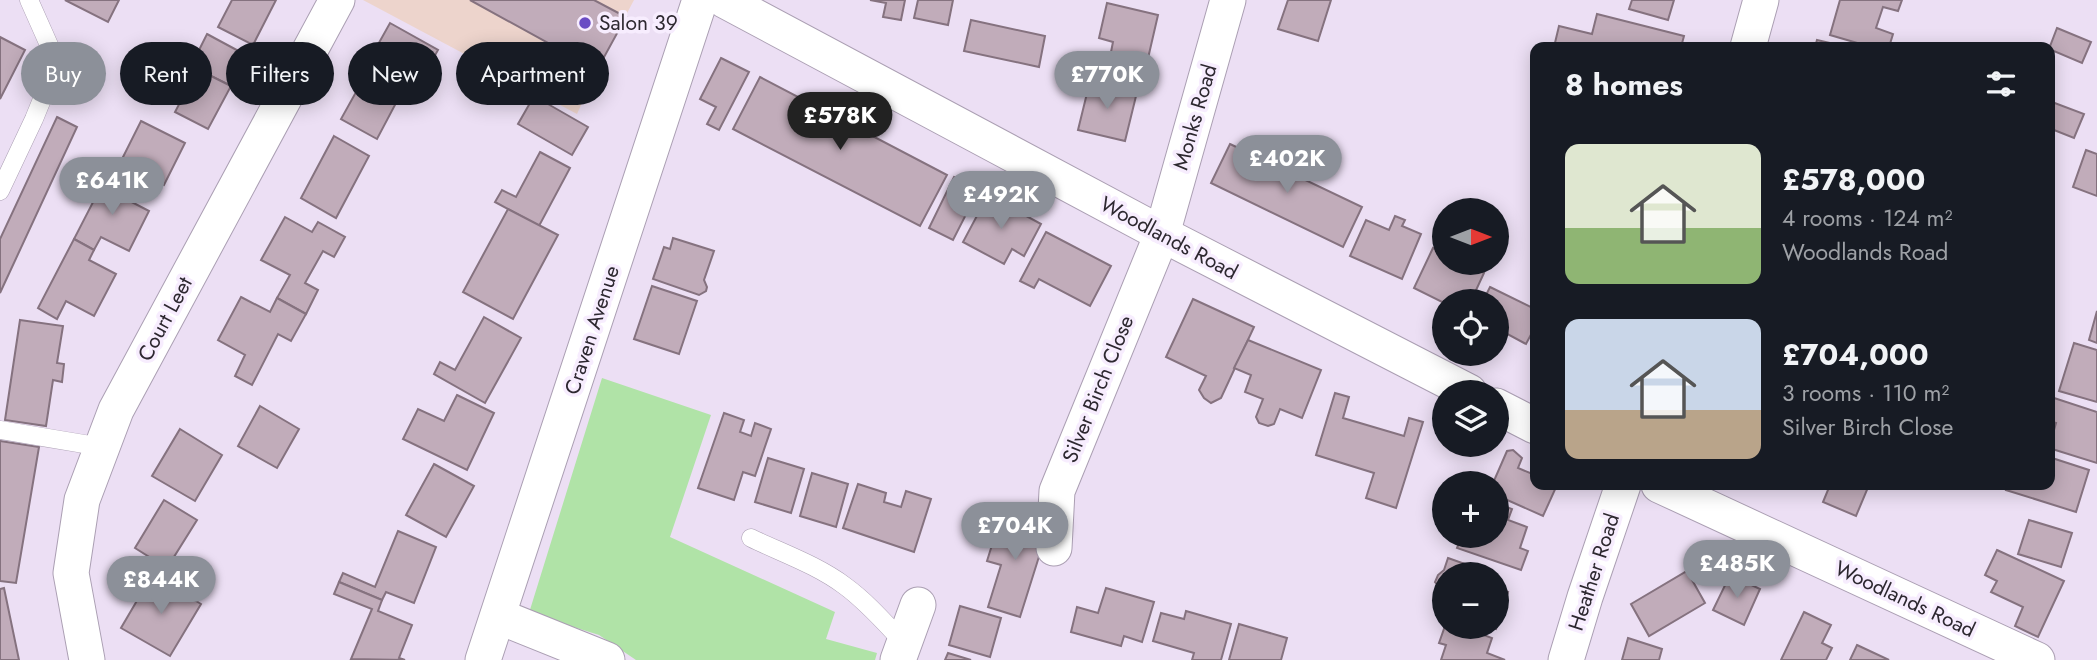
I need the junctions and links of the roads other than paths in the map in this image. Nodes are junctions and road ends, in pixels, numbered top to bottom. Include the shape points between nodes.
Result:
1 (29, 0) edge
2 (337, 0) edge
3 (700, 0) edge
4 (724, 0) edge
5 (1228, 0) edge
6 (1761, 0) edge
7 (1749, 42) edge
8 (0, 191) edge
9 (1162, 234) junction
10 (1446, 380) edge
11 (1509, 413) edge
12 (1530, 423) edge
13 (0, 430) edge
14 (102, 447) junction
15 (1621, 490) edge
16 (1670, 490) edge
17 (751, 538) dead end
18 (1054, 548) dead end
19 (918, 605) dead end
20 (498, 616) junction
21 (901, 652) edge
22 (87, 660) edge
23 (483, 660) edge
24 (607, 660) edge
25 (1566, 660) edge
26 (2037, 660) edge

1 - 8 lane via 50,45 52,75
2 - 14 street, Court Leet via 116,410
3 - 20 street, Craven Avenue
4 - 9 street, Woodlands Road
5 - 9 street, Monks Road
6 - 7 street
9 - 10 street, Woodlands Road
9 - 18 street, Silver Birch Close via 1057,491
11 - 12 street
13 - 14 lane
14 - 22 street, Court Leet via 82,500 71,573
15 - 25 street, Heather Road
16 - 26 street, Woodlands Road
17 - 21 lane via 844,585 871,608
19 - 21 street
20 - 23 street, Craven Avenue
20 - 24 street

